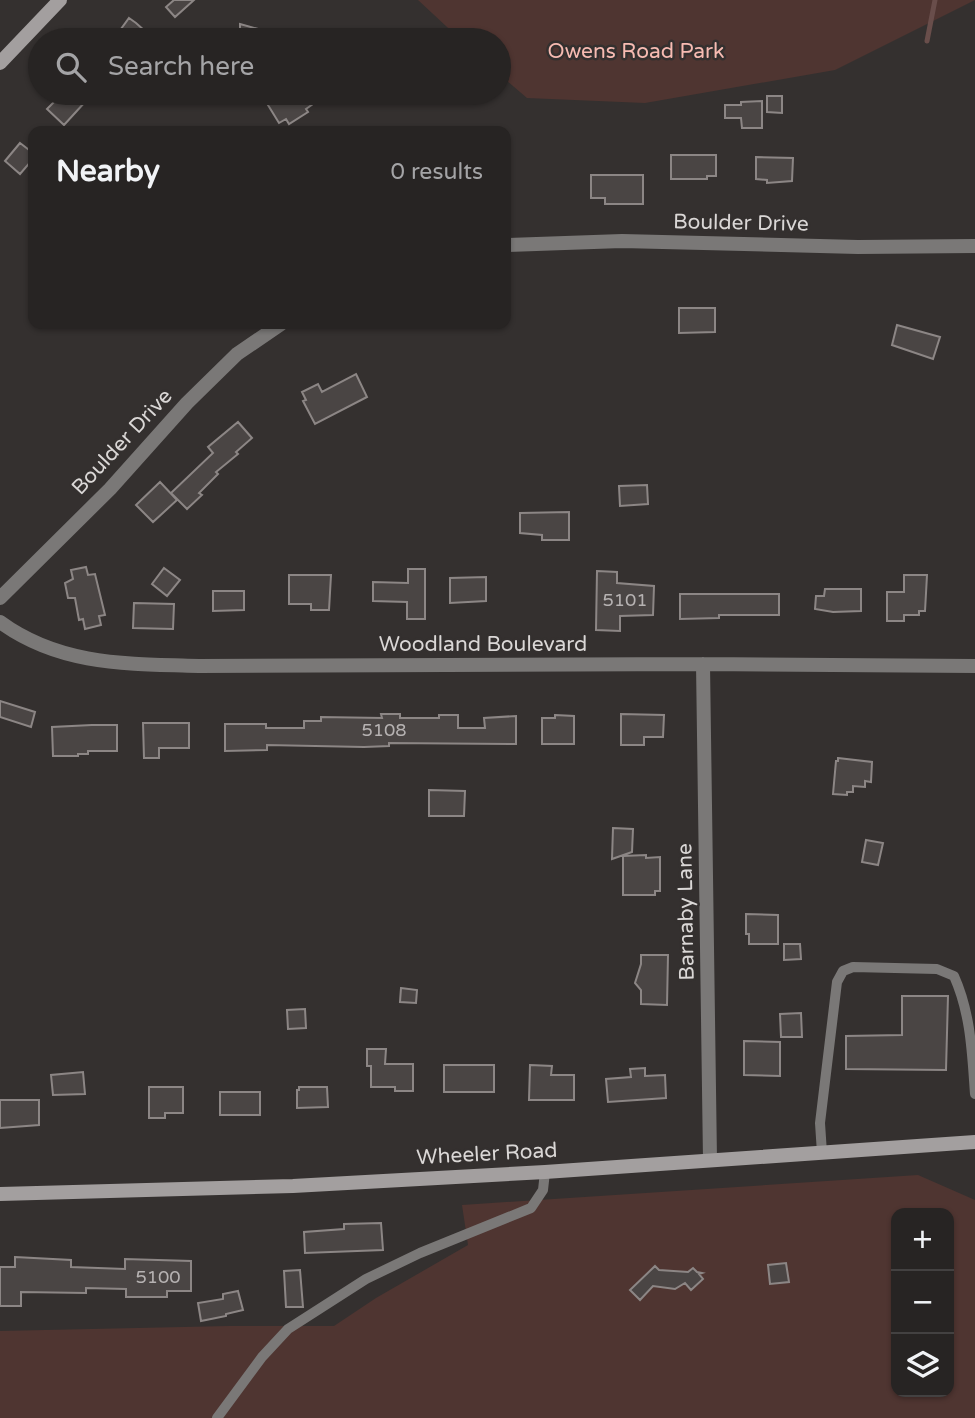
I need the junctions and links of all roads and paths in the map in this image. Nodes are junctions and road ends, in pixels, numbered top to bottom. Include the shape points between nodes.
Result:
1 (60, 0) edge
2 (33, 28) edge
3 (28, 34) edge
4 (0, 63) edge
5 (511, 245) edge
6 (975, 246) edge
7 (274, 329) edge
8 (0, 598) edge
9 (0, 622) edge
10 (703, 664) junction
11 (975, 666) edge
12 (975, 1094) edge
13 (975, 1142) edge
14 (821, 1153) junction
15 (710, 1160) junction
16 (545, 1172) junction
17 (0, 1194) edge
18 (217, 1418) edge

1 - 2 main road
3 - 4 main road
5 - 6 street, Boulder Drive via 622,241
7 - 8 street, Boulder Drive via 237,354
9 - 10 street, Woodland Boulevard via 68,655 125,664
10 - 11 street, Woodland Boulevard
10 - 15 street, Barnaby Lane
12 - 14 lane via 970,1030 954,976 937,970 853,967 837,982 820,1123
13 - 14 main road, Wheeler Road
14 - 15 main road, Wheeler Road
15 - 16 main road, Wheeler Road
16 - 17 main road, Wheeler Road via 293,1186
16 - 18 lane via 543,1190 531,1208 366,1279 288,1329

